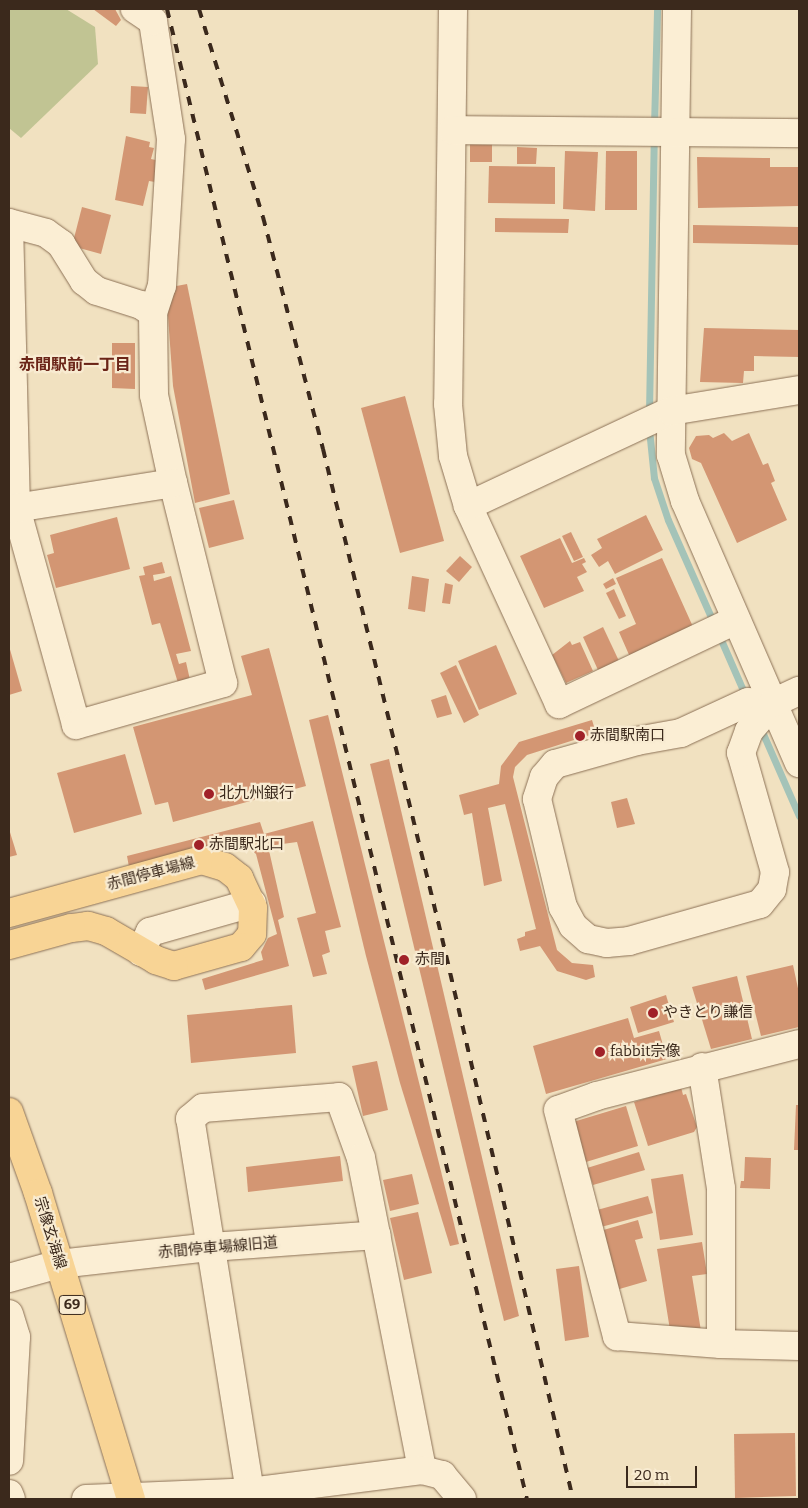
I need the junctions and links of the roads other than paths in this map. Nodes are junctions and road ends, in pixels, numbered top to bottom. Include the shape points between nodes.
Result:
1 (135, 9) edge
2 (452, 9) edge
3 (677, 9) edge
4 (453, 130) junction
5 (676, 132) junction
6 (799, 133) edge
7 (153, 313) junction
8 (799, 390) edge
9 (671, 411) junction
10 (172, 483) junction
11 (468, 506) junction
12 (12, 508) edge
13 (736, 620) junction
14 (799, 691) edge
15 (773, 702) junction
16 (799, 763) edge
17 (252, 903) junction
18 (9, 912) edge
19 (9, 945) edge
20 (141, 952) junction
21 (799, 1044) edge
22 (702, 1067) junction
23 (9, 1112) edge
24 (378, 1235) junction
25 (211, 1247) junction
26 (59, 1264) junction
27 (9, 1278) edge
28 (9, 1314) edge
29 (721, 1344) junction
30 (799, 1346) edge
31 (9, 1461) edge
32 (422, 1470) junction
33 (250, 1492) junction
34 (9, 1494) edge
35 (130, 1498) edge
36 (11, 1499) edge
37 (86, 1499) edge
38 (462, 1499) edge

1 - 7 street via 153,21 171,138 162,286
2 - 4 street
3 - 5 street
4 - 5 street
4 - 11 street via 448,404 453,456
5 - 6 street
5 - 9 street
7 - 10 street via 154,395
7 - 12 street via 141,305 97,291 84,281 61,244 46,233 9,223
8 - 9 street
9 - 11 street
9 - 13 street via 671,455 684,501
10 - 12 street
10 - 12 street via 223,683 76,725
11 - 13 street via 559,704
13 - 15 street
14 - 15 street
15 - 15 street via 749,731 741,753 775,872 772,889 760,904 629,941 607,943 588,939 573,926 563,907 537,799 544,777 555,764 637,741 681,733 748,702
15 - 16 street
17 - 18 main road, 赤間停車場線 via 239,878 225,867 202,860
17 - 20 street via 150,932
17 - 20 main road, 赤間停車場線 via 252,934 241,947 174,966
19 - 20 main road, 赤間停車場線 via 88,926 106,931
21 - 22 street
22 - 29 street via 721,1189
22 - 29 street via 558,1110 617,1336
23 - 26 main road, 宗像玄海線 / 69
24 - 25 street, 赤間停車場線旧道
24 - 25 street via 361,1158 339,1097 203,1108 190,1120
24 - 32 street
25 - 26 street, 赤間停車場線旧道
25 - 33 street
26 - 27 street, 赤間停車場線旧道
26 - 35 main road, 宗像玄海線 / 69
28 - 31 street via 16,1338
29 - 30 street
32 - 33 street
32 - 38 street via 442,1475
33 - 35 street
34 - 36 street
35 - 37 street

